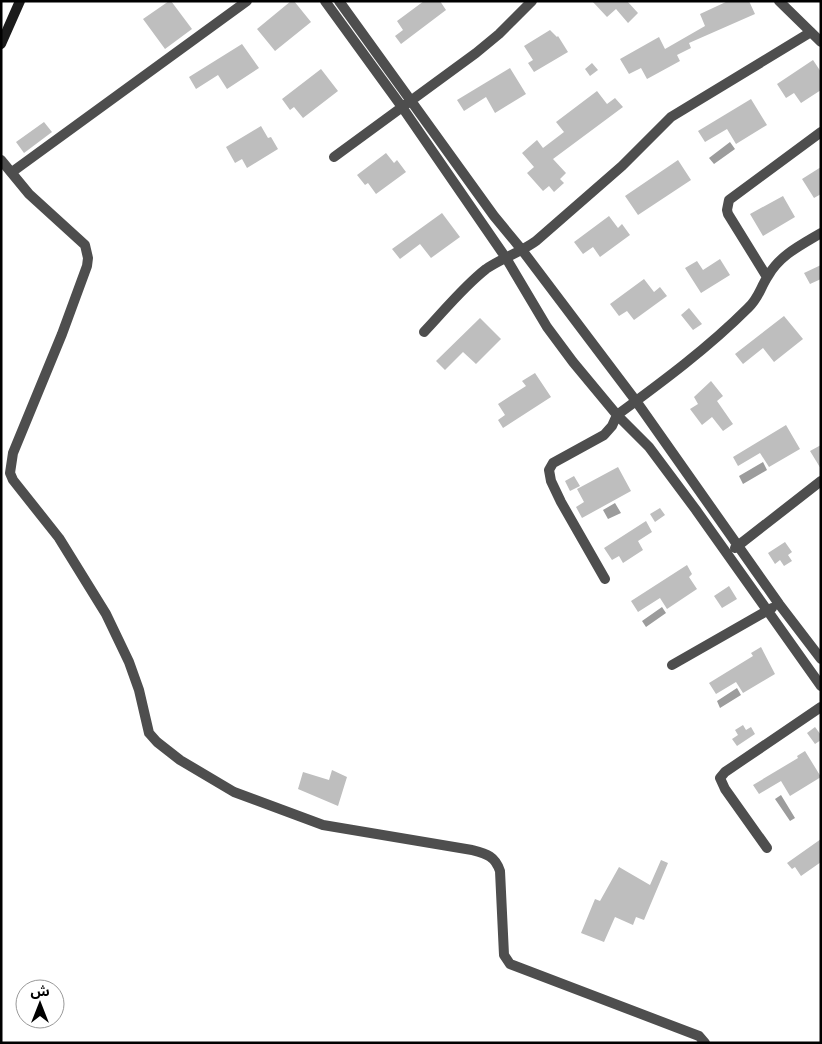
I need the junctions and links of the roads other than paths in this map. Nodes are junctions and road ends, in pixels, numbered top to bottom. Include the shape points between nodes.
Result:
1 (20, 1) edge
2 (247, 1) edge
3 (325, 1) edge
4 (339, 1) edge
5 (532, 1) edge
6 (779, 1) edge
7 (811, 32) junction
8 (821, 42) edge
9 (1, 44) edge
10 (411, 101) junction
11 (402, 107) junction
12 (821, 132) edge
13 (334, 157) dead end
14 (1, 160) edge
15 (12, 172) junction
16 (821, 233) edge
17 (522, 250) junction
18 (506, 258) junction
19 (767, 277) junction
20 (424, 332) dead end
21 (636, 401) junction
22 (617, 415) junction
23 (821, 481) edge
24 (739, 545) junction
25 (727, 554) junction
26 (605, 579) dead end
27 (779, 604) junction
28 (766, 612) junction
29 (821, 659) edge
30 (672, 665) dead end
31 (821, 686) edge
32 (821, 706) edge
33 (767, 848) dead end
34 (705, 1043) edge

1 - 9 main road
2 - 15 street
3 - 11 street
4 - 10 street
5 - 10 street via 499,34
6 - 7 street
7 - 8 street
7 - 17 street via 671,117 622,166
10 - 11 street
10 - 17 street
11 - 13 street
11 - 18 street
12 - 19 street via 729,200 728,214
14 - 15 street
15 - 34 street via 29,194 85,245 88,258 62,334 13,453 10,473 59,538 106,614 139,690 149,733 156,742 234,792 323,825 490,855 500,871 504,955 510,964 699,1036
16 - 19 street via 786,254
17 - 18 street
17 - 21 street
18 - 20 street via 477,277
18 - 22 street via 547,327
19 - 21 street via 760,294 733,323
21 - 22 street
21 - 24 street
22 - 25 street via 649,447
22 - 26 street via 604,435 552,463 549,470 561,502
23 - 24 street
24 - 25 street
24 - 27 street
25 - 28 street
27 - 28 street
27 - 29 street
28 - 30 street
28 - 31 street
32 - 33 street via 731,767 720,778

